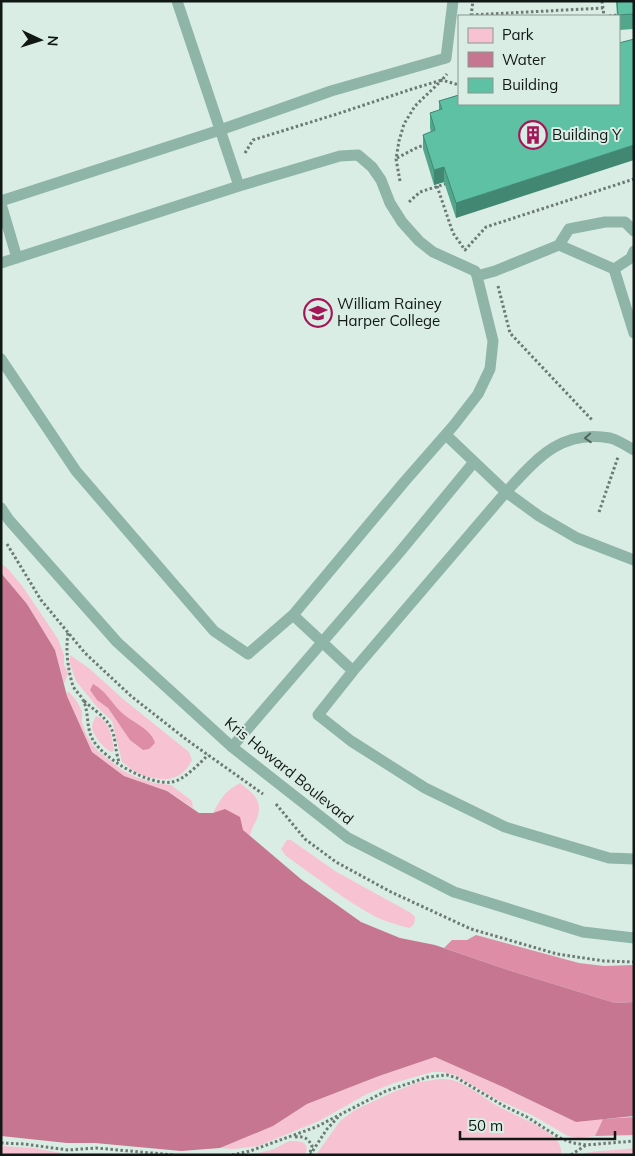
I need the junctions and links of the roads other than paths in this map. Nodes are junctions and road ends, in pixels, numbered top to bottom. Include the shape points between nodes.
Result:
1 (178, 1) edge
2 (453, 1) edge
3 (220, 130) junction
4 (239, 186) junction
5 (1, 202) edge
6 (634, 231) edge
7 (559, 245) junction
8 (634, 251) edge
9 (17, 258) junction
10 (1, 263) edge
11 (614, 269) junction
12 (477, 276) junction
13 (634, 333) edge
14 (1, 359) edge
15 (446, 435) junction
16 (628, 447) edge
17 (474, 462) junction
18 (506, 492) junction
19 (1, 508) edge
20 (634, 560) edge
21 (293, 615) junction
22 (322, 642) junction
23 (354, 671) junction
24 (232, 747) junction
25 (634, 859) edge
26 (634, 938) edge

1 - 3 lane
2 - 3 lane via 446,58 331,91
3 - 4 lane
3 - 5 lane
4 - 9 lane
4 - 12 lane via 340,156 358,155 372,166 390,203 419,241 433,252 475,271
5 - 9 lane
6 - 7 lane via 624,222 578,227 569,229
7 - 11 lane
7 - 12 lane
8 - 11 lane via 631,258
9 - 10 lane
11 - 13 lane
12 - 15 lane via 493,341 490,369 478,394
14 - 21 lane via 76,471 214,631 248,654
15 - 17 lane
15 - 21 lane
16 -> 18 lane via 611,438 569,440 536,460
17 - 18 lane
17 - 22 lane
18 - 20 lane via 577,538
18 - 23 lane
19 - 24 lane, Kris Howard Boulevard via 117,642
21 - 22 lane
22 - 23 lane
22 - 24 lane
23 - 25 lane via 318,714 351,741 425,788 504,827 609,858
24 - 26 lane, Kris Howard Boulevard via 348,838 454,892 583,932

